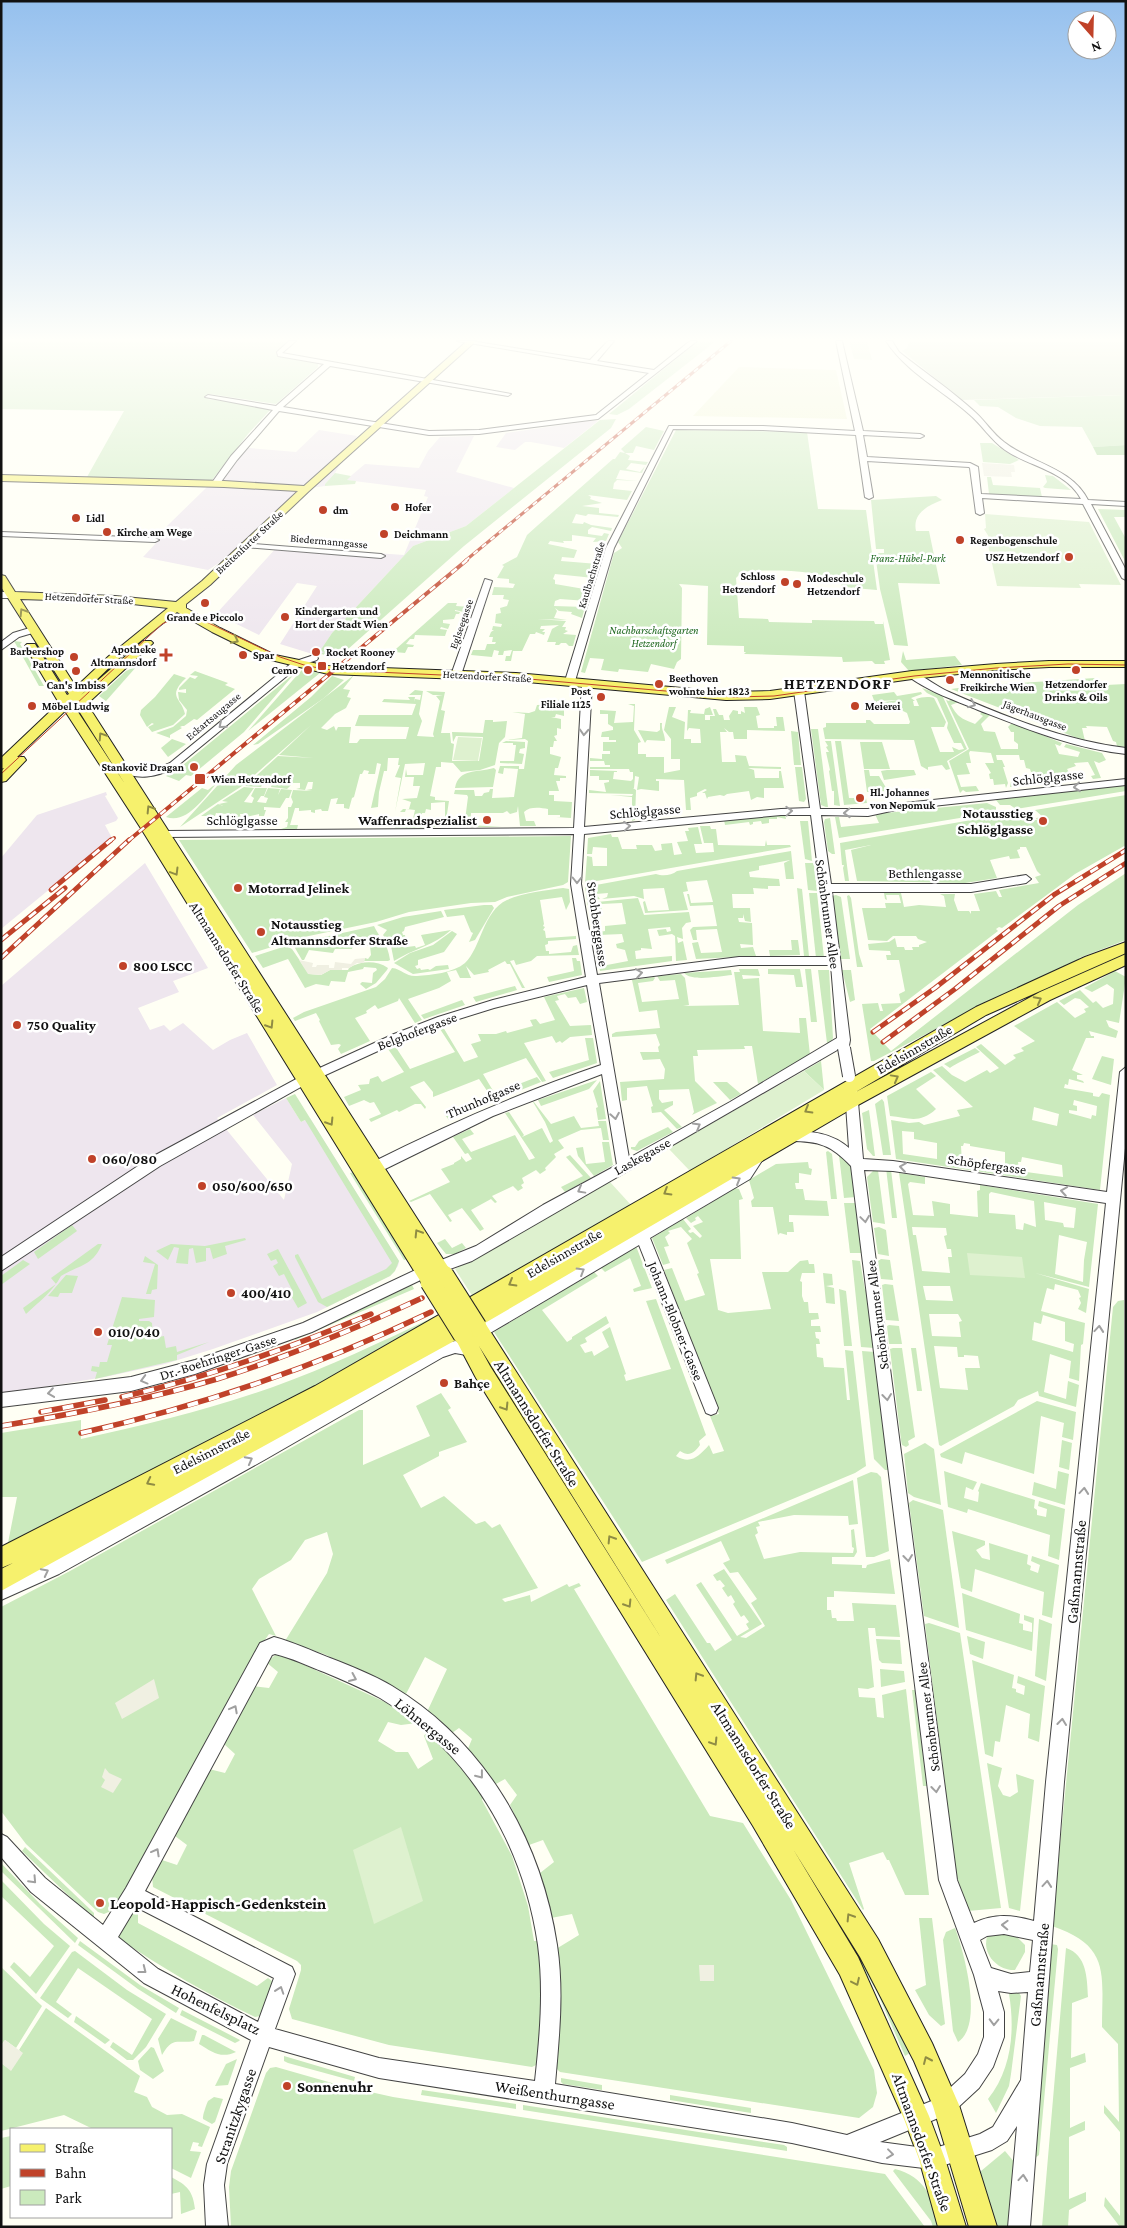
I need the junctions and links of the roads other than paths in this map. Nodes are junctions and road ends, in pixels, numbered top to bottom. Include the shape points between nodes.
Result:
1 (245, 445) edge
2 (356, 445) edge
3 (662, 445) edge
4 (861, 445) edge
5 (1004, 445) edge
6 (863, 459) junction
7 (1, 478) edge
8 (215, 484) junction
9 (306, 489) junction
10 (978, 496) junction
11 (869, 497) dead end
12 (1086, 503) junction
13 (1126, 504) edge
14 (980, 513) dead end
15 (1, 534) edge
16 (155, 540) dead end
17 (245, 545) junction
18 (381, 556) dead end
19 (1, 578) edge
20 (1126, 578) edge
21 (488, 581) dead end
22 (5, 596) edge
23 (183, 613) junction
24 (28, 631) junction
25 (1, 648) edge
26 (314, 658) junction
27 (296, 664) junction
28 (1126, 664) edge
29 (386, 672) junction
30 (456, 675) junction
31 (912, 676) junction
32 (570, 681) junction
33 (587, 683) junction
34 (799, 691) junction
35 (72, 703) junction
36 (1126, 751) edge
37 (6, 754) edge
38 (1, 764) edge
39 (124, 768) junction
40 (1, 778) edge
41 (1126, 782) edge
42 (814, 811) junction
43 (579, 831) junction
44 (165, 834) junction
45 (1026, 879) dead end
46 (824, 888) junction
47 (1126, 947) edge
48 (1105, 954) junction
49 (1126, 959) edge
50 (836, 961) junction
51 (591, 980) junction
52 (844, 1044) junction
53 (607, 1068) junction
54 (1126, 1072) edge
55 (311, 1077) junction
56 (850, 1088) junction
57 (790, 1136) junction
58 (762, 1152) junction
59 (857, 1164) junction
60 (624, 1166) junction
61 (376, 1167) junction
62 (1112, 1198) junction
63 (642, 1235) junction
64 (1, 1265) edge
65 (434, 1274) junction
66 (473, 1336) junction
67 (1, 1400) edge
68 (710, 1408) dead end
69 (1, 1558) edge
70 (1, 1581) edge
71 (1, 1592) edge
72 (1, 1843) edge
73 (133, 1895) junction
74 (1043, 1933) junction
75 (969, 1937) junction
76 (105, 1940) junction
77 (984, 1975) junction
78 (1038, 1980) junction
79 (264, 2036) junction
80 (1031, 2072) junction
81 (544, 2093) junction
82 (946, 2105) junction
83 (916, 2116) junction
84 (848, 2145) junction
85 (961, 2150) junction
86 (932, 2159) junction
87 (217, 2227) edge
88 (952, 2227) edge
89 (983, 2227) edge
90 (1019, 2227) edge

1 - 8 street
2 - 9 main road, Breitenfurter Straße
3 - 32 street, Kaulbachstraße via 610,548
4 - 6 street
5 - 12 street via 1064,476
6 - 10 street via 970,465 974,467
6 - 11 street
7 - 8 main road
8 - 9 main road
9 - 17 main road, Breitenfurter Straße
10 - 12 street
10 - 14 street
12 - 13 street
12 - 20 street
15 - 16 street
17 - 18 street, Biedermanngasse
17 - 23 main road, Breitenfurter Straße via 206,583
19 - 22 main road, Altmannsdorfer Straße
21 - 30 street, Eglseegasse
22 - 23 main road, Hetzendorfer Straße via 115,599
22 - 24 main road, Altmannsdorfer Straße
23 - 26 main road, Hetzendorfer Straße via 268,645
23 -> 27 main road, Hetzendorfer Straße via 254,650
23 - 35 main road, Breitenfurter Straße
24 - 25 street via 10,638
24 - 35 main road, Altmannsdorfer Straße
26 - 27 street, Eckartsaugasse
26 - 29 main road, Hetzendorfer Straße
27 - 29 main road, Hetzendorfer Straße via 341,671
27 -> 39 street, Eckartsaugasse via 165,769 142,775
28 - 31 main road, Hetzendorfer Straße via 1031,664
29 - 30 main road, Hetzendorfer Straße
30 - 32 main road, Hetzendorfer Straße
31 - 34 main road, Hetzendorfer Straße
31 -> 36 street, Jägerhausgasse via 932,688 1049,735 1099,748
32 - 33 main road, Hetzendorfer Straße
33 - 34 main road, Hetzendorfer Straße via 726,696
33 -> 43 street, Strohberggasse
34 - 42 street, Schönbrunner Allee
35 - 37 main road, Breitenfurter Straße
39 -> 35 main road, Altmannsdorfer Straße
35 - 40 main road, Breitenfurter Straße via 57,723
35 -> 55 main road, Altmannsdorfer Straße via 145,823
37 - 38 main road, Breitenfurter Straße
44 -> 39 main road, Altmannsdorfer Straße
41 -> 42 street, Schlöglgasse via 896,807 881,812 832,814
43 -> 42 street, Schlöglgasse
42 - 46 street, Schönbrunner Allee
43 - 44 street, Schlöglgasse
43 -> 51 street, Strohberggasse via 576,884
44 - 55 main road, Altmannsdorfer Straße
45 - 46 street, Bethlengasse via 971,888
46 - 50 street, Schönbrunner Allee
47 - 48 main road, Edelsinnstraße
48 - 49 street
48 - 56 main road, Edelsinnstraße via 981,1010
56 -> 49 main road, Edelsinnstraße
51 -> 50 street, Belghofergasse via 739,962
50 - 52 street, Schönbrunner Allee
51 - 53 street, Strohberggasse
51 - 55 street, Belghofergasse via 442,1020
52 - 56 street, Schönbrunner Allee, bridge
60 -> 52 street, Laskegasse
53 -> 60 street, Strohberggasse
53 - 61 street, Thunhofgasse via 498,1108
54 - 62 street, Gaßmannstraße
55 - 61 main road, Altmannsdorfer Straße
55 - 64 street, Belghofergasse via 154,1162
55 -> 65 main road, Altmannsdorfer Straße
56 - 57 main road, Edelsinnstraße
56 - 59 street, Schönbrunner Allee
56 -> 69 main road, Edelsinnstraße via 322,1392
57 - 58 main road, Edelsinnstraße
57 - 59 street via 812,1136 835,1142
63 -> 58 street, Edelsinnstraße via 745,1175
58 - 70 main road, Edelsinnstraße via 438,1341
62 -> 59 street, Schöpfergasse via 893,1166
59 -> 75 street, Schönbrunner Allee via 948,1880
60 -> 65 street, Laskegasse
65 -> 61 main road, Altmannsdorfer Straße
74 -> 62 street, Gaßmannstraße
66 -> 63 street, Edelsinnstraße
63 - 68 street, Johann-Blobner-Gasse
65 - 66 main road, bridge
65 -> 67 street, Dr.-Boehringer-Gasse via 279,1338 195,1367 131,1384
71 -> 66 street, Edelsinnstraße via 53,1568
82 -> 66 main road, Altmannsdorfer Straße via 923,2052 869,1948
66 -> 83 main road, Altmannsdorfer Straße via 483,1372 761,1818 849,1966
72 -> 76 street, Hohenfelsplatz via 38,1885
73 - 76 street
79 -> 73 street, Hohenfelsplatz via 285,1974
73 -> 81 street, Löhnergasse via 266,1649 274,1645 285,1648 385,1692 418,1713 461,1752 485,1781 510,1822 535,1890 548,1953 550,2028
74 -> 75 street via 1002,1924 980,1929
74 - 78 street, Gaßmannstraße
75 - 77 street, Schönbrunner Allee
76 -> 79 street, Hohenfelsplatz via 151,1976
77 - 78 street via 1013,1985
77 -> 82 street, Schönbrunner Allee via 994,2012 994,2037 986,2060 972,2081
78 - 80 street, Gaßmannstraße
79 - 81 street, Weißenthurngasse via 379,2068
79 - 87 street, Stranitzkygasse via 217,2164 214,2184
80 - 85 street, Gaßmannstraße via 1024,2096 1003,2131 985,2144
90 -> 80 street, Gaßmannstraße
81 - 84 street, Weißenthurngasse
82 - 83 street, Schönbrunner Allee
82 - 85 main road, Altmannsdorfer Straße
83 - 84 street
83 - 86 main road, Altmannsdorfer Straße
84 -> 86 street, Weißenthurngasse via 882,2154
85 - 86 street, Weißenthurngasse
85 - 89 main road, Altmannsdorfer Straße
86 - 88 main road, Altmannsdorfer Straße

